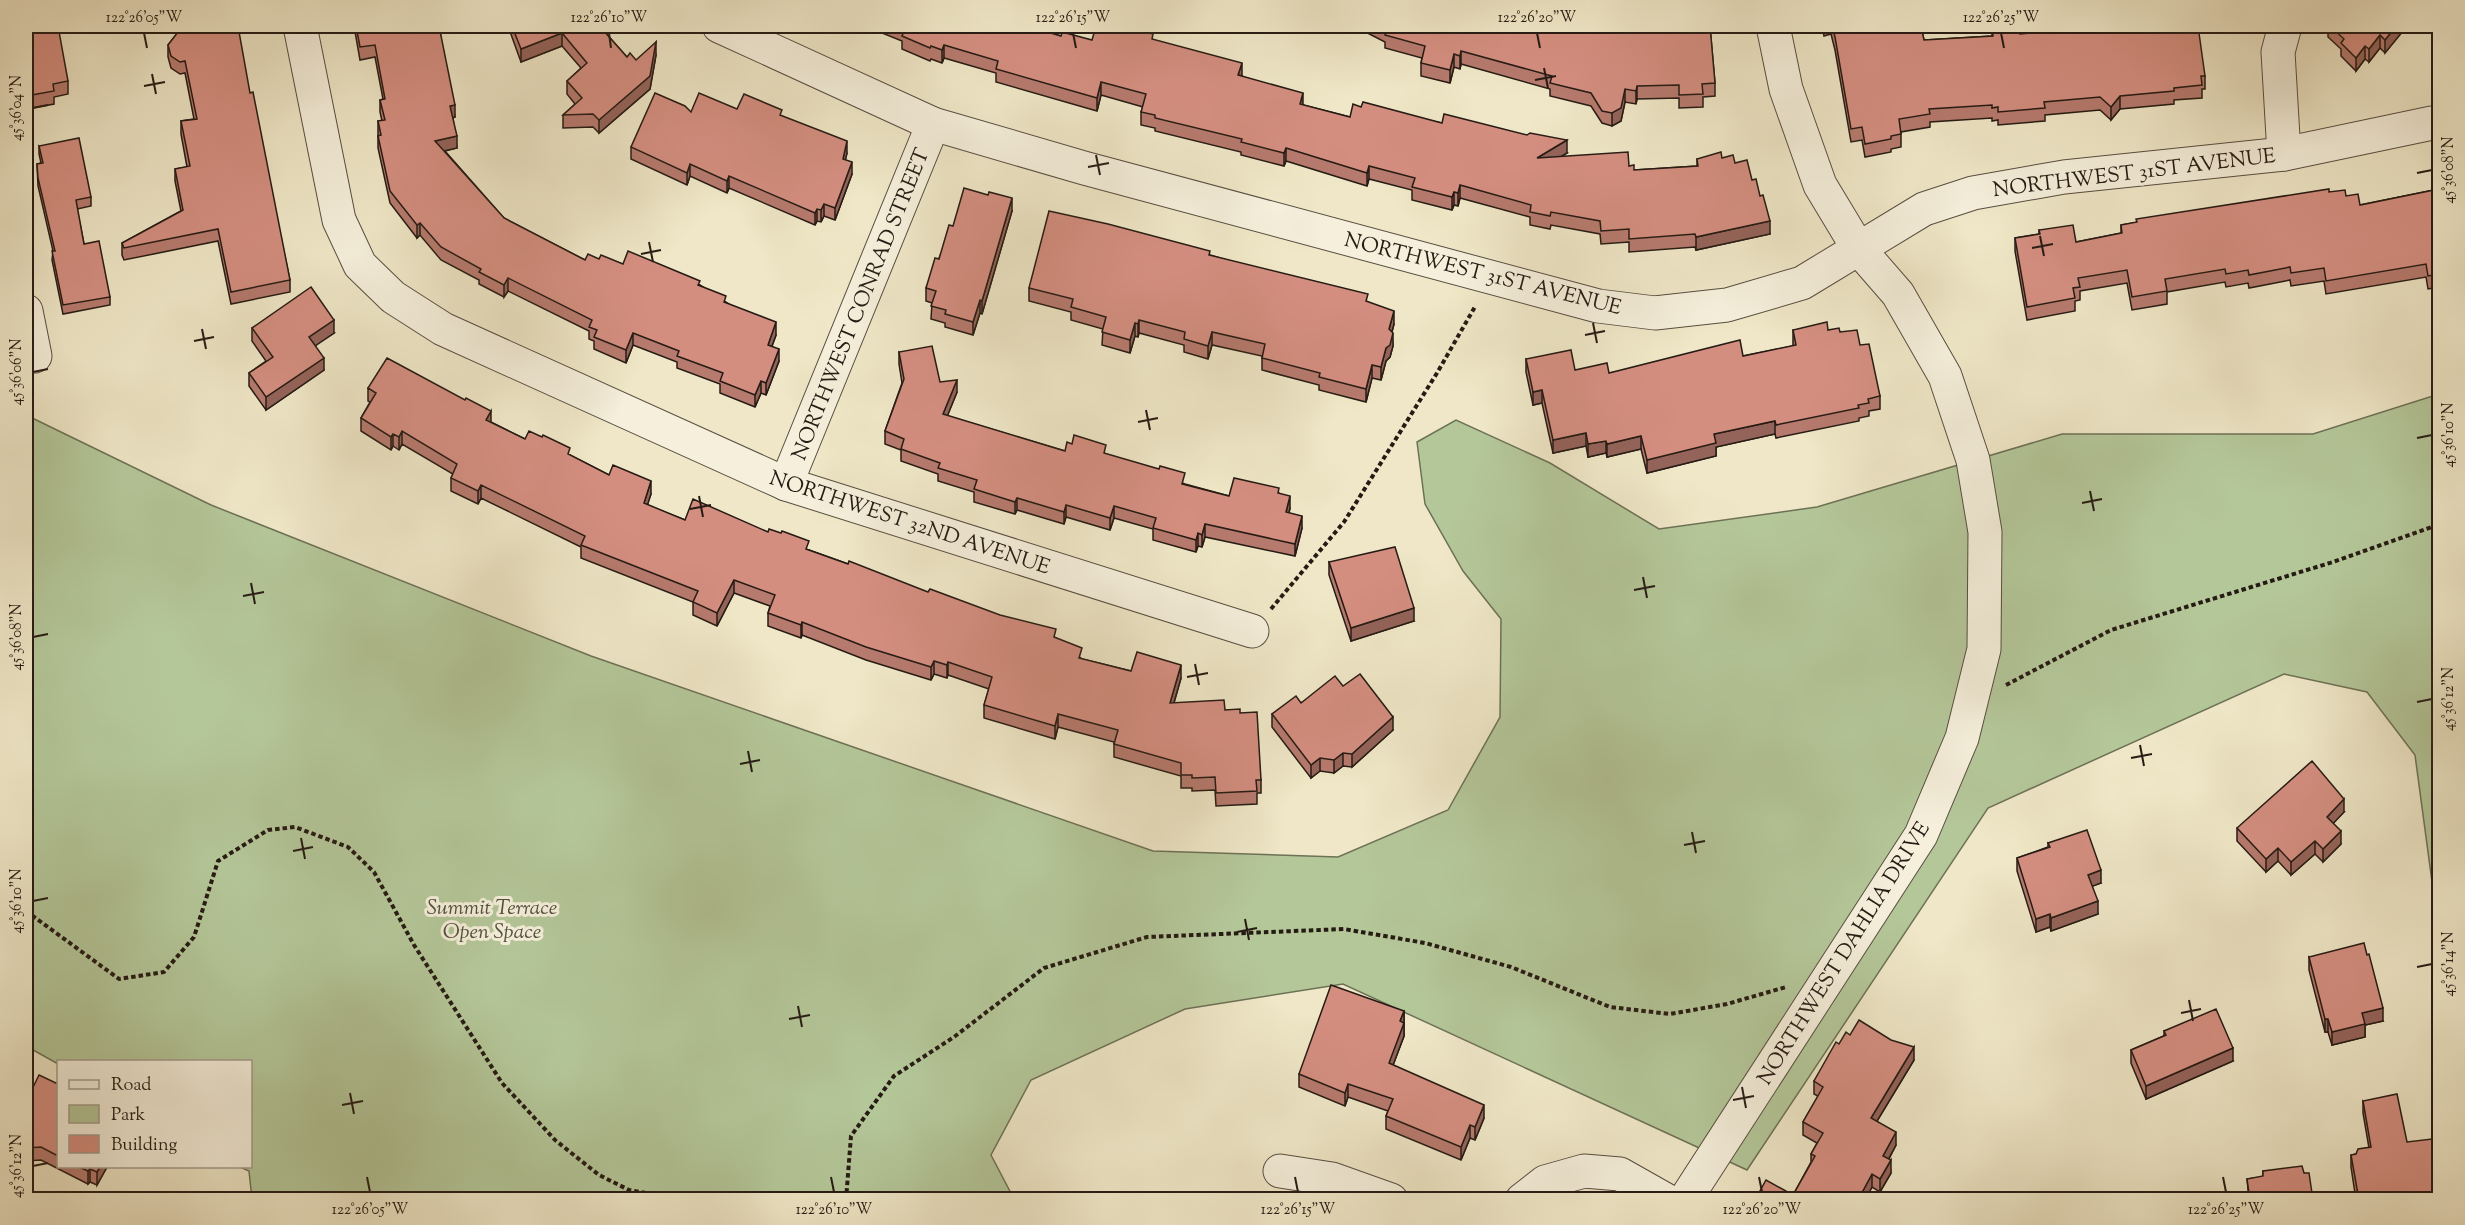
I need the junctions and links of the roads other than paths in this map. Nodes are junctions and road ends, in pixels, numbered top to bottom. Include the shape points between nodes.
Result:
1 (300, 26) edge
2 (719, 26) edge
3 (1773, 26) edge
4 (2285, 26) edge
5 (933, 123) junction
6 (2432, 123) dead end
7 (2284, 154) junction
8 (1858, 248) junction
9 (26, 311) edge
10 (35, 356) dead end
11 (786, 484) junction
12 (1252, 631) road end
13 (1280, 1171) dead end
14 (1391, 1200) edge
15 (1522, 1200) edge
16 (1666, 1200) edge
17 (1685, 1200) edge

1 - 11 street, NORTHWEST 32ND AVENUE via 339,220 360,265 393,297 443,329
2 - 5 street, NORTHWEST 31ST AVENUE
3 - 8 street, NORTHWEST DAHLIA DRIVE via 1786,89 1821,185
4 - 7 street via 2278,52
5 - 8 street, NORTHWEST 31ST AVENUE via 1084,168 1598,306 1656,313 1727,305 1802,283
5 - 11 street, NORTHWEST CONRAD STREET
6 - 7 street, NORTHWEST 31ST AVENUE
7 - 8 street, NORTHWEST 31ST AVENUE via 2064,177 1973,193 1924,209
8 - 17 street, NORTHWEST DAHLIA DRIVE via 1898,294 1944,376 1973,460 1985,532 1984,649 1962,738 1921,835
9 - 10 street
11 - 12 street, NORTHWEST 32ND AVENUE
13 - 14 street via 1332,1179
15 - 16 street via 1545,1182 1584,1171 1620,1174

